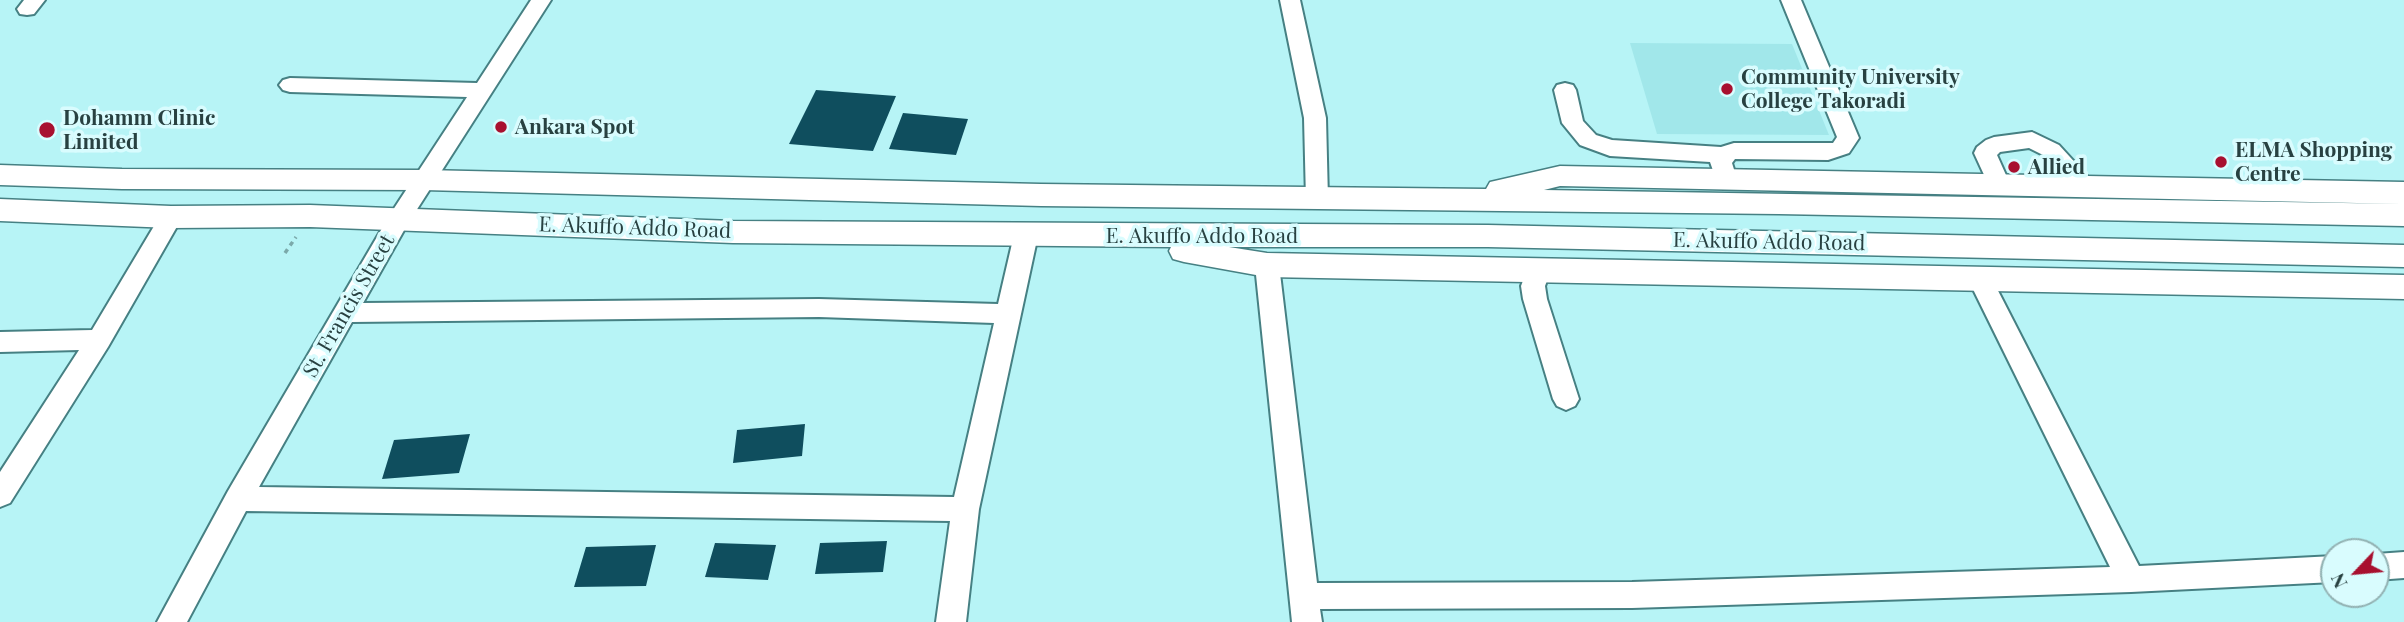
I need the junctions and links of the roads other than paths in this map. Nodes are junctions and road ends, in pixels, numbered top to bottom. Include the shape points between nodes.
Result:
1 (541, 0) edge
2 (1290, 0) edge
3 (1791, 0) edge
4 (290, 85) dead end
5 (482, 90) junction
6 (1565, 90) dead end
7 (1724, 167) junction
8 (0, 175) edge
9 (424, 180) junction
10 (1999, 184) junction
11 (2083, 186) junction
12 (2404, 193) edge
13 (1317, 200) junction
14 (1446, 201) junction
15 (0, 210) edge
16 (2404, 215) edge
17 (171, 217) junction
18 (399, 219) junction
19 (1026, 235) junction
20 (1100, 236) junction
21 (2404, 256) edge
22 (1267, 265) junction
23 (1539, 270) junction
24 (1980, 279) junction
25 (2404, 287) edge
26 (345, 313) junction
27 (1008, 314) junction
28 (99, 340) junction
29 (0, 342) edge
30 (1566, 399) dead end
31 (0, 495) edge
32 (238, 499) junction
33 (965, 509) junction
34 (2320, 570) edge
35 (2131, 579) junction
36 (1305, 609) edge
37 (172, 622) edge
38 (951, 622) edge

1 - 5 street, St. Francis Street
2 - 13 street via 1315,118
3 - 7 street via 1849,138 1841,148 1828,152 1734,151
4 - 5 street
5 - 9 street, St. Francis Street
6 - 7 street via 1573,123 1588,139 1610,148
7 - 10 main road
7 - 14 main road via 1560,176
8 - 9 main road, E. Akuffo Addo Road
9 - 13 main road, E. Akuffo Addo Road
9 - 18 street, St. Francis Street
10 - 11 main road
10 - 11 street via 1985,153 1994,145 2032,140 2051,150
11 - 12 main road
13 - 14 main road, E. Akuffo Addo Road
14 - 16 main road, E. Akuffo Addo Road
15 - 17 main road, E. Akuffo Addo Road
17 - 18 main road, E. Akuffo Addo Road
17 - 28 street
18 - 19 main road, E. Akuffo Addo Road via 733,232
18 - 26 street, St. Francis Street
19 - 20 main road, E. Akuffo Addo Road
19 - 27 street
20 - 21 main road, E. Akuffo Addo Road via 1488,236
20 - 22 main road
22 - 23 main road
22 - 36 street
23 - 24 main road
23 - 30 street via 1533,286 1535,299
24 - 25 main road
24 - 35 street
26 - 27 street via 819,309
26 - 32 street, St. Francis Street
27 - 33 street
28 - 29 street
28 - 31 street
32 - 33 street
32 - 37 street, St. Francis Street
33 - 38 street
34 - 35 street
35 - 36 street

